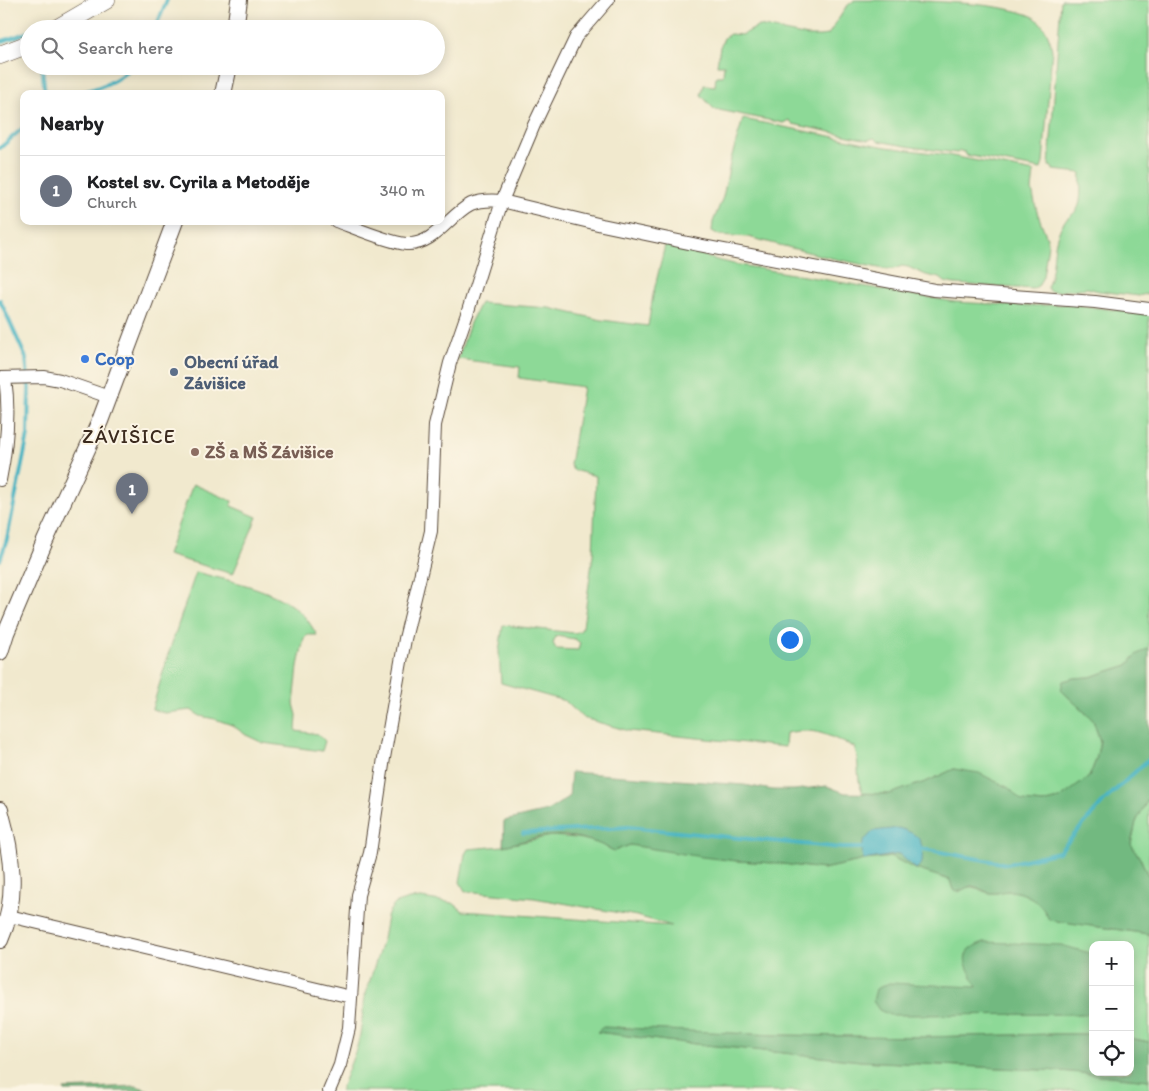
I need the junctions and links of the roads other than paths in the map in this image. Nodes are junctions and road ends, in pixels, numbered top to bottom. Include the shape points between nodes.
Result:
1 (106, 0) edge
2 (239, 0) edge
3 (608, 0) edge
4 (72, 20) edge
5 (236, 20) edge
6 (20, 47) edge
7 (0, 55) edge
8 (227, 75) edge
9 (224, 90) edge
10 (502, 201) junction
11 (173, 225) edge
12 (348, 225) edge
13 (1149, 309) edge
14 (7, 378) edge
15 (109, 397) junction
16 (0, 480) edge
17 (0, 652) edge
18 (0, 810) edge
19 (9, 916) junction
20 (0, 940) edge
21 (351, 997) junction
22 (329, 1091) edge

1 - 4 main road
2 - 5 street
3 - 10 street via 576,37
6 - 7 main road
8 - 9 street
10 - 12 street via 472,204 442,229 422,241 408,244
10 - 13 street via 698,245 934,290
10 - 21 street via 450,363 435,425 431,531 405,638 370,852 358,895
11 - 15 street
14 - 15 street via 60,380
14 - 16 street via 6,451
15 - 17 street
18 - 19 street via 12,869
19 - 20 street
19 - 21 street
21 - 22 street via 346,1047

